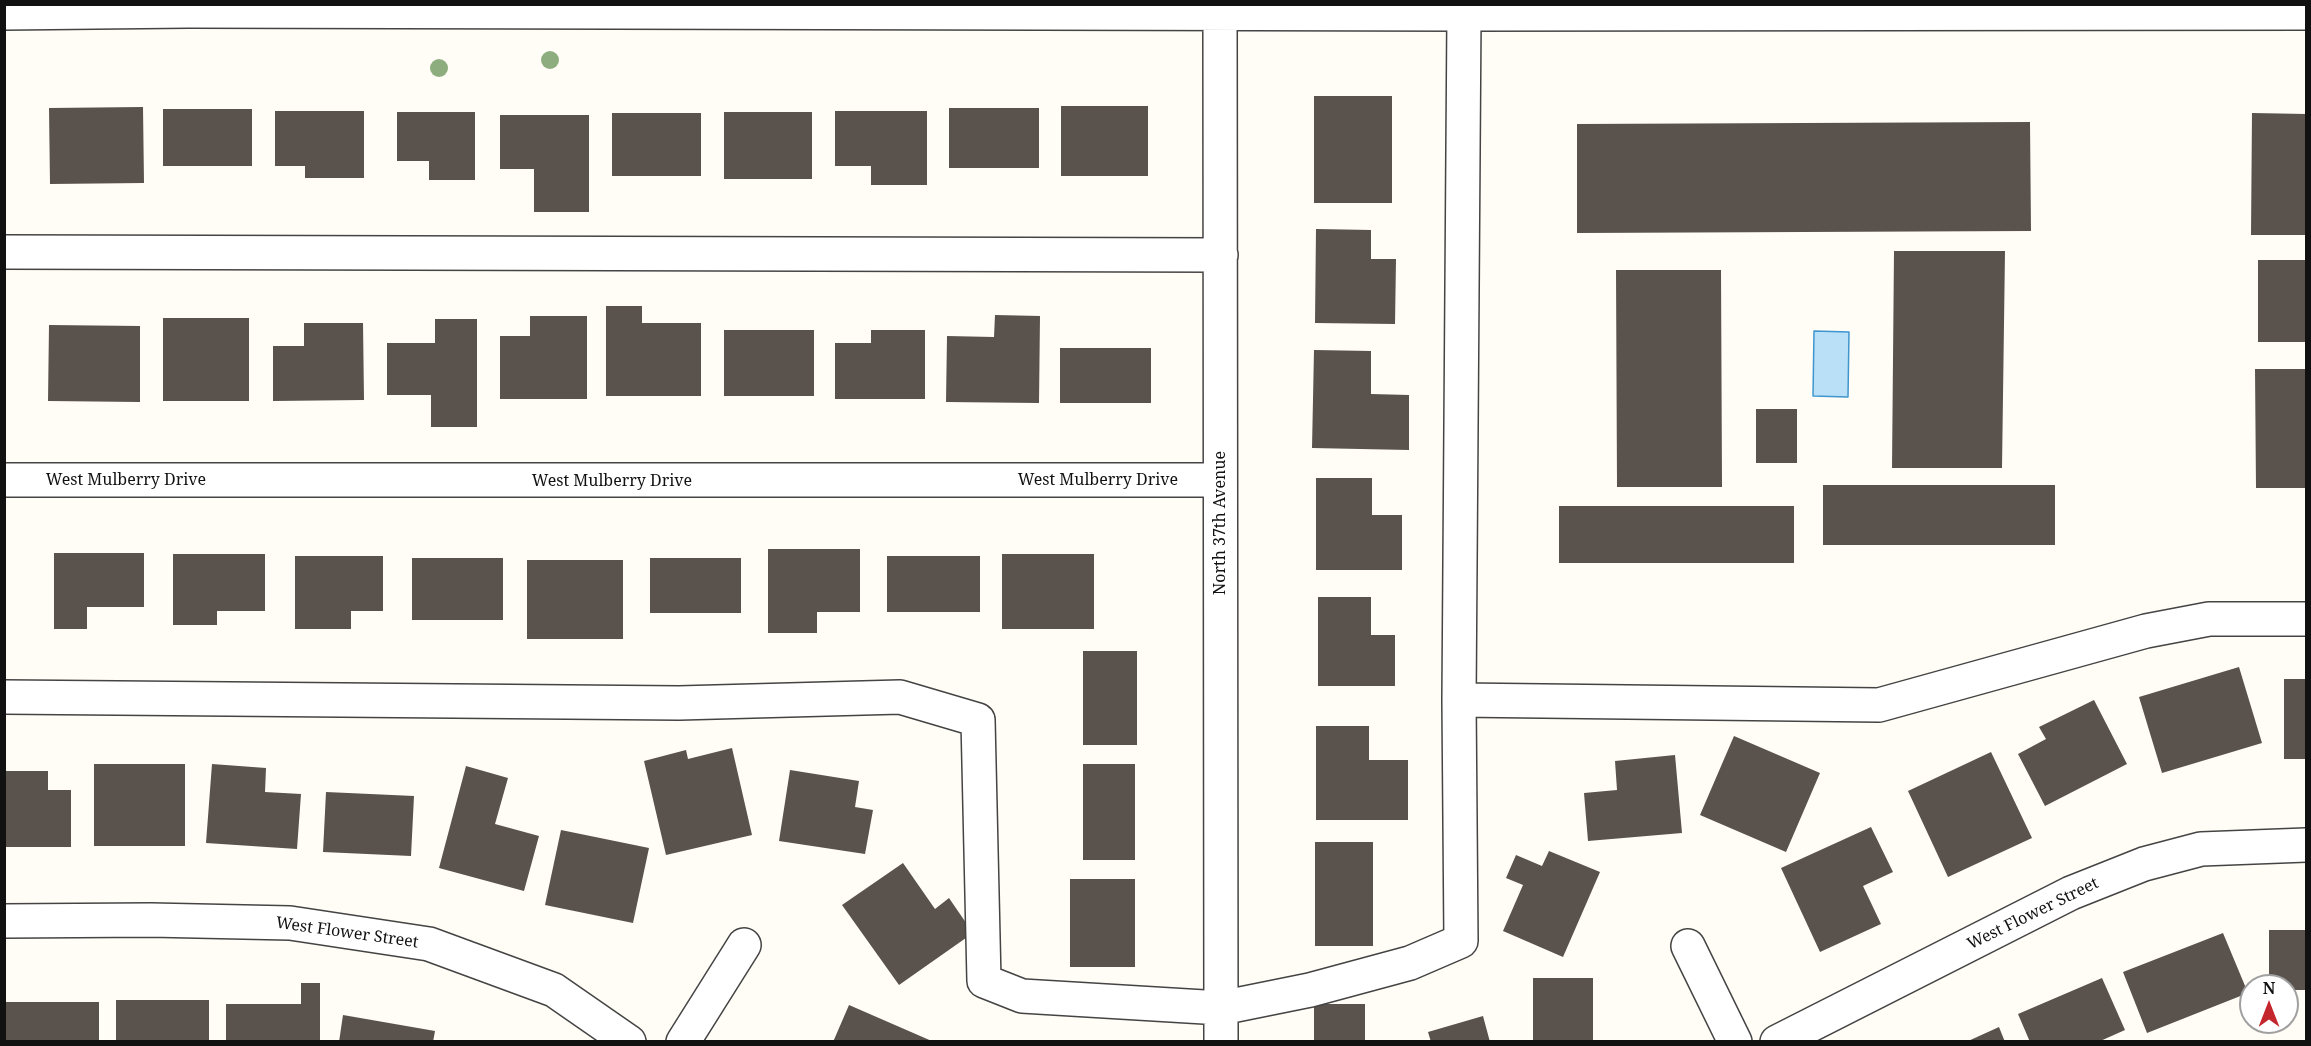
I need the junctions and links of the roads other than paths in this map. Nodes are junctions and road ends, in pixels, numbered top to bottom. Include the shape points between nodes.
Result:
1 (188, 8) edge
2 (306, 8) edge
3 (865, 8) edge
4 (1113, 8) edge
5 (1220, 8) edge
6 (2160, 8) edge
7 (4, 13) edge
8 (2307, 13) edge
9 (1464, 14) junction
10 (4, 252) edge
11 (1221, 255) junction
12 (4, 480) edge
13 (1220, 480) junction
14 (2307, 620) edge
15 (4, 697) edge
16 (1459, 700) junction
17 (2307, 845) edge
18 (4, 921) edge
19 (744, 945) dead end
20 (1688, 946) dead end
21 (1221, 1008) junction
22 (629, 1041) edge
23 (683, 1041) edge
24 (1221, 1041) edge
25 (1735, 1041) edge
26 (1777, 1041) edge

1 - 2 street
1 - 7 street
2 - 3 street
3 - 4 street
4 - 5 street
5 - 9 street
5 - 11 street, North 37th Avenue
6 - 8 street
6 - 9 street
9 - 16 street
10 - 11 street
11 - 13 street, North 37th Avenue
12 - 13 street, West Mulberry Drive
13 - 21 street, North 37th Avenue
14 - 16 street via 2209,620 2146,631 1879,705
15 - 21 street via 679,703 900,697 978,720 984,981 1022,996
16 - 21 street via 1461,940 1410,963 1310,990
17 - 26 street, West Flower Street via 2201,849 2144,864 2071,893
18 - 22 street, West Flower Street via 290,923 429,944 554,990
19 - 23 street
20 - 25 street
21 - 24 street, North 37th Avenue

